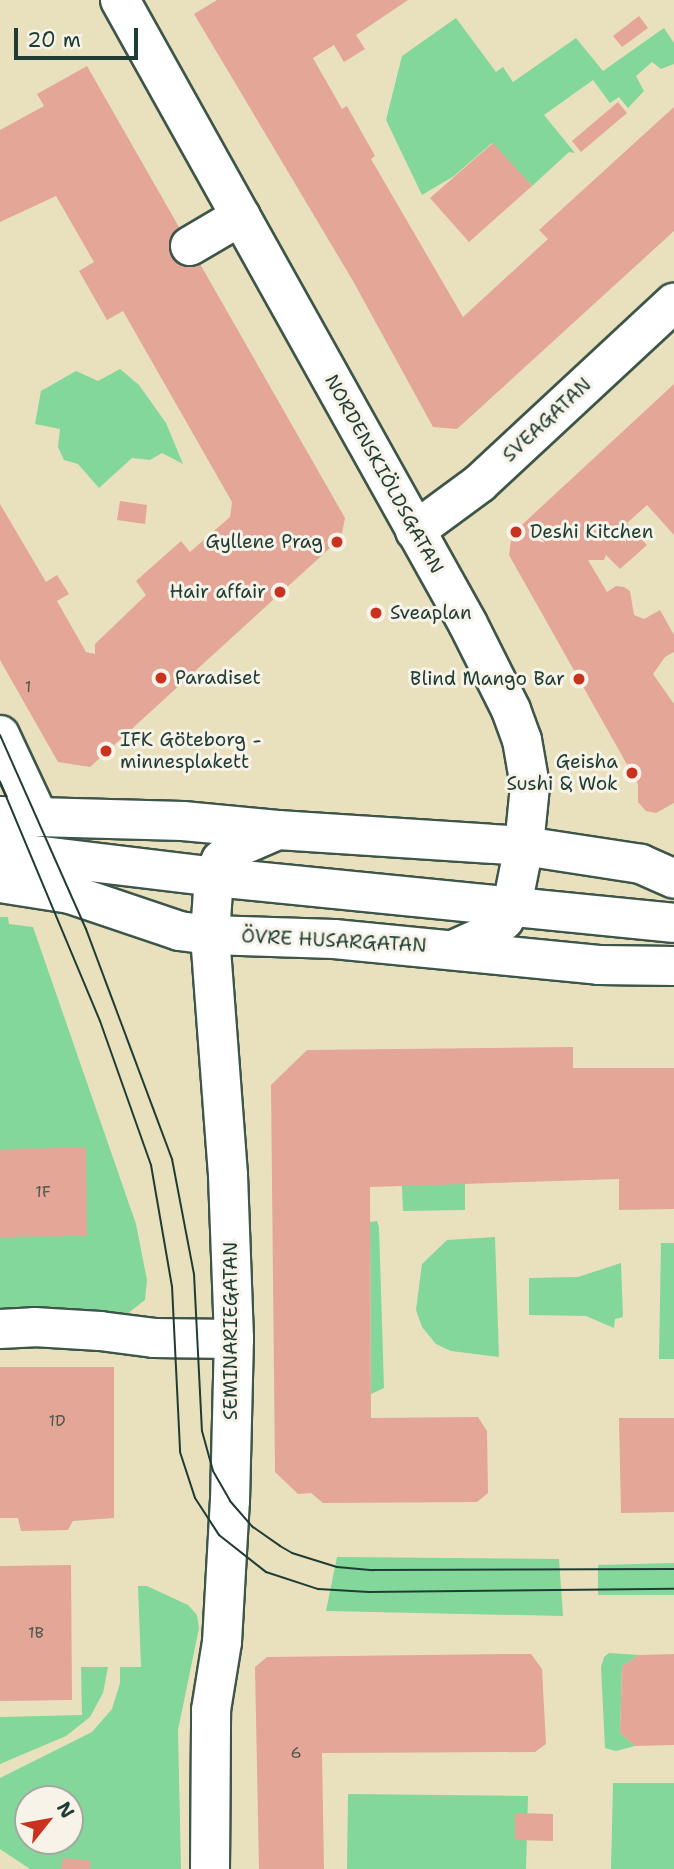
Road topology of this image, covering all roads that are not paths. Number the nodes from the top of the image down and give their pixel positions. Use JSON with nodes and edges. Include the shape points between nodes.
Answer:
{"nodes":[{"id":1,"x":120,"y":0,"type":"edge"},
{"id":2,"x":241,"y":216,"type":"junction"},
{"id":3,"x":190,"y":246,"type":"dead end"},
{"id":4,"x":674,"y":303,"type":"edge"},
{"id":5,"x":415,"y":531,"type":"junction"},
{"id":6,"x":0,"y":735,"type":"edge"},
{"id":7,"x":0,"y":816,"type":"edge"},
{"id":8,"x":37,"y":816,"type":"junction"},
{"id":9,"x":278,"y":830,"type":"junction"},
{"id":10,"x":524,"y":846,"type":"junction"},
{"id":11,"x":0,"y":851,"type":"edge"},
{"id":12,"x":214,"y":877,"type":"junction"},
{"id":13,"x":674,"y":879,"type":"edge"},
{"id":14,"x":0,"y":883,"type":"edge"},
{"id":15,"x":512,"y":906,"type":"junction"},
{"id":16,"x":674,"y":923,"type":"edge"},
{"id":17,"x":210,"y":935,"type":"junction"},
{"id":18,"x":455,"y":949,"type":"junction"},
{"id":19,"x":674,"y":966,"type":"edge"},
{"id":20,"x":0,"y":1329,"type":"edge"},
{"id":21,"x":234,"y":1339,"type":"junction"},
{"id":22,"x":210,"y":1869,"type":"edge"}],
"edges":[{"from":1,"to":2,"type":"street","name":"NORDENSKIÖLDSGATAN"},
{"from":2,"to":3,"type":"street"},
{"from":2,"to":5,"type":"street","name":"NORDENSKIÖLDSGATAN"},
{"from":4,"to":5,"type":"street","name":"SVEAGATAN","via":[[480,483]]},
{"from":5,"to":10,"type":"street","name":"NORDENSKIÖLDSGATAN","via":[[468,624],[522,740],[530,786]]},
{"from":6,"to":8,"type":"street"},
{"from":7,"to":8,"type":"street"},
{"from":8,"to":9,"type":"street"},
{"from":9,"to":10,"type":"street"},
{"from":9,"to":12,"type":"street","via":[[236,848],[221,860]]},
{"from":10,"to":13,"type":"street","via":[[630,861]]},
{"from":10,"to":15,"type":"street","name":"NORDENSKIÖLDSGATAN"},
{"from":11,"to":12,"type":"street"},
{"from":12,"to":15,"type":"street"},
{"from":12,"to":17,"type":"street","name":"SEMINARIEGATAN"},
{"from":14,"to":17,"type":"street","name":"ÖVRE HUSARGATAN","via":[[70,894],[178,931]]},
{"from":15,"to":16,"type":"street"},
{"from":15,"to":18,"type":"street","name":"NORDENSKIÖLDSGATAN","via":[[489,934]]},
{"from":17,"to":18,"type":"street","name":"ÖVRE HUSARGATAN"},
{"from":17,"to":21,"type":"street","name":"SEMINARIEGATAN","via":[[229,1175]]},
{"from":18,"to":19,"type":"street","name":"ÖVRE HUSARGATAN","via":[[599,965]]},
{"from":20,"to":21,"type":"street"},
{"from":21,"to":22,"type":"street","name":"SEMINARIEGATAN","via":[[222,1642],[211,1710]]}]}
